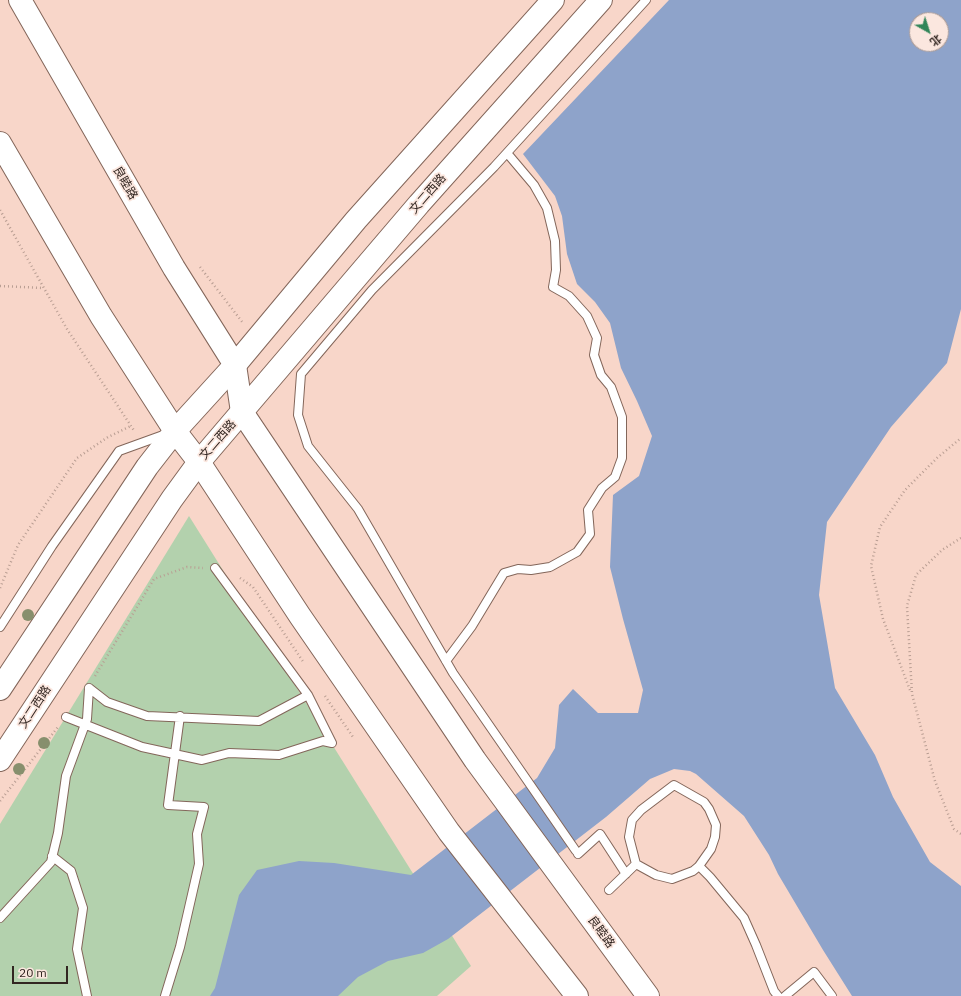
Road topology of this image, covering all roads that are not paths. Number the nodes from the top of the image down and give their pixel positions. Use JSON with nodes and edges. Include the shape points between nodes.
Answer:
{"nodes":[{"id":1,"x":20,"y":0,"type":"edge"},
{"id":2,"x":552,"y":0,"type":"edge"},
{"id":3,"x":601,"y":0,"type":"edge"},
{"id":4,"x":646,"y":0,"type":"edge"},
{"id":5,"x":0,"y":143,"type":"edge"},
{"id":6,"x":507,"y":153,"type":"junction"},
{"id":7,"x":235,"y":365,"type":"junction"},
{"id":8,"x":242,"y":412,"type":"junction"},
{"id":9,"x":175,"y":431,"type":"junction"},
{"id":10,"x":199,"y":462,"type":"junction"},
{"id":11,"x":215,"y":568,"type":"road end"},
{"id":12,"x":0,"y":627,"type":"edge"},
{"id":13,"x":446,"y":661,"type":"junction"},
{"id":14,"x":0,"y":689,"type":"edge"},
{"id":15,"x":308,"y":694,"type":"junction"},
{"id":16,"x":180,"y":716,"type":"junction"},
{"id":17,"x":66,"y":717,"type":"road end"},
{"id":18,"x":86,"y":725,"type":"junction"},
{"id":19,"x":175,"y":754,"type":"junction"},
{"id":20,"x":0,"y":760,"type":"edge"},
{"id":21,"x":52,"y":856,"type":"junction"},
{"id":22,"x":636,"y":864,"type":"junction"},
{"id":23,"x":699,"y":866,"type":"junction"},
{"id":24,"x":626,"y":874,"type":"junction"},
{"id":25,"x":609,"y":890,"type":"dead end"},
{"id":26,"x":0,"y":918,"type":"edge"},
{"id":27,"x":86,"y":996,"type":"edge"},
{"id":28,"x":165,"y":996,"type":"edge"},
{"id":29,"x":577,"y":996,"type":"edge"},
{"id":30,"x":648,"y":996,"type":"edge"},
{"id":31,"x":778,"y":996,"type":"edge"},
{"id":32,"x":785,"y":996,"type":"edge"},
{"id":33,"x":832,"y":996,"type":"edge"}],
"edges":[{"from":1,"to":7,"type":"main road","name":"良睦路","via":[[174,268]]},
{"from":2,"to":7,"type":"main road","via":[[356,220]]},
{"from":3,"to":8,"type":"main road","name":"文二西路","via":[[419,204]]},
{"from":4,"to":6,"type":"lane"},
{"from":5,"to":9,"type":"main road","via":[[101,316]]},
{"from":6,"to":13,"type":"lane","via":[[372,290],[301,374],[298,415],[308,446],[358,509]]},
{"from":6,"to":13,"type":"lane","via":[[534,185],[547,208],[555,241],[556,270],[553,287],[569,296],[587,316],[597,338],[594,355],[601,375],[611,386],[622,417],[622,458],[615,477],[602,488],[588,510],[590,534],[577,552],[550,567],[518,569],[504,573],[472,626]]},
{"from":7,"to":8,"type":"main road"},
{"from":7,"to":9,"type":"main road"},
{"from":8,"to":10,"type":"main road","name":"文二西路"},
{"from":8,"to":30,"type":"main road","name":"良睦路","via":[[475,760]]},
{"from":9,"to":10,"type":"main road"},
{"from":9,"to":12,"type":"lane","via":[[119,451],[52,546]]},
{"from":9,"to":14,"type":"main road","via":[[147,467]]},
{"from":10,"to":20,"type":"main road","name":"文二西路"},
{"from":10,"to":29,"type":"main road","via":[[300,616],[448,832]]},
{"from":11,"to":15,"type":"lane"},
{"from":13,"to":24,"type":"lane","via":[[577,852],[600,834]]},
{"from":15,"to":16,"type":"lane","via":[[259,721]]},
{"from":15,"to":19,"type":"lane","via":[[332,743],[323,741],[279,755],[229,753],[202,760]]},
{"from":16,"to":18,"type":"lane","via":[[147,716],[107,702],[89,688]]},
{"from":16,"to":19,"type":"lane"},
{"from":17,"to":18,"type":"lane"},
{"from":18,"to":19,"type":"lane","via":[[142,747]]},
{"from":18,"to":21,"type":"lane","via":[[66,776]]},
{"from":19,"to":28,"type":"lane","via":[[168,806],[204,807],[197,834],[199,864],[180,947]]},
{"from":21,"to":26,"type":"lane","via":[[50,862]]},
{"from":21,"to":27,"type":"lane","via":[[71,871],[83,908],[77,949]]},
{"from":22,"to":23,"type":"lane","via":[[656,875],[672,879]]},
{"from":22,"to":23,"type":"lane","via":[[630,837],[632,820],[674,784],[704,802],[716,825],[711,849]]},
{"from":22,"to":24,"type":"lane"},
{"from":23,"to":31,"type":"lane","via":[[744,918]]},
{"from":24,"to":25,"type":"lane"},
{"from":32,"to":33,"type":"lane","via":[[814,972]]}]}
